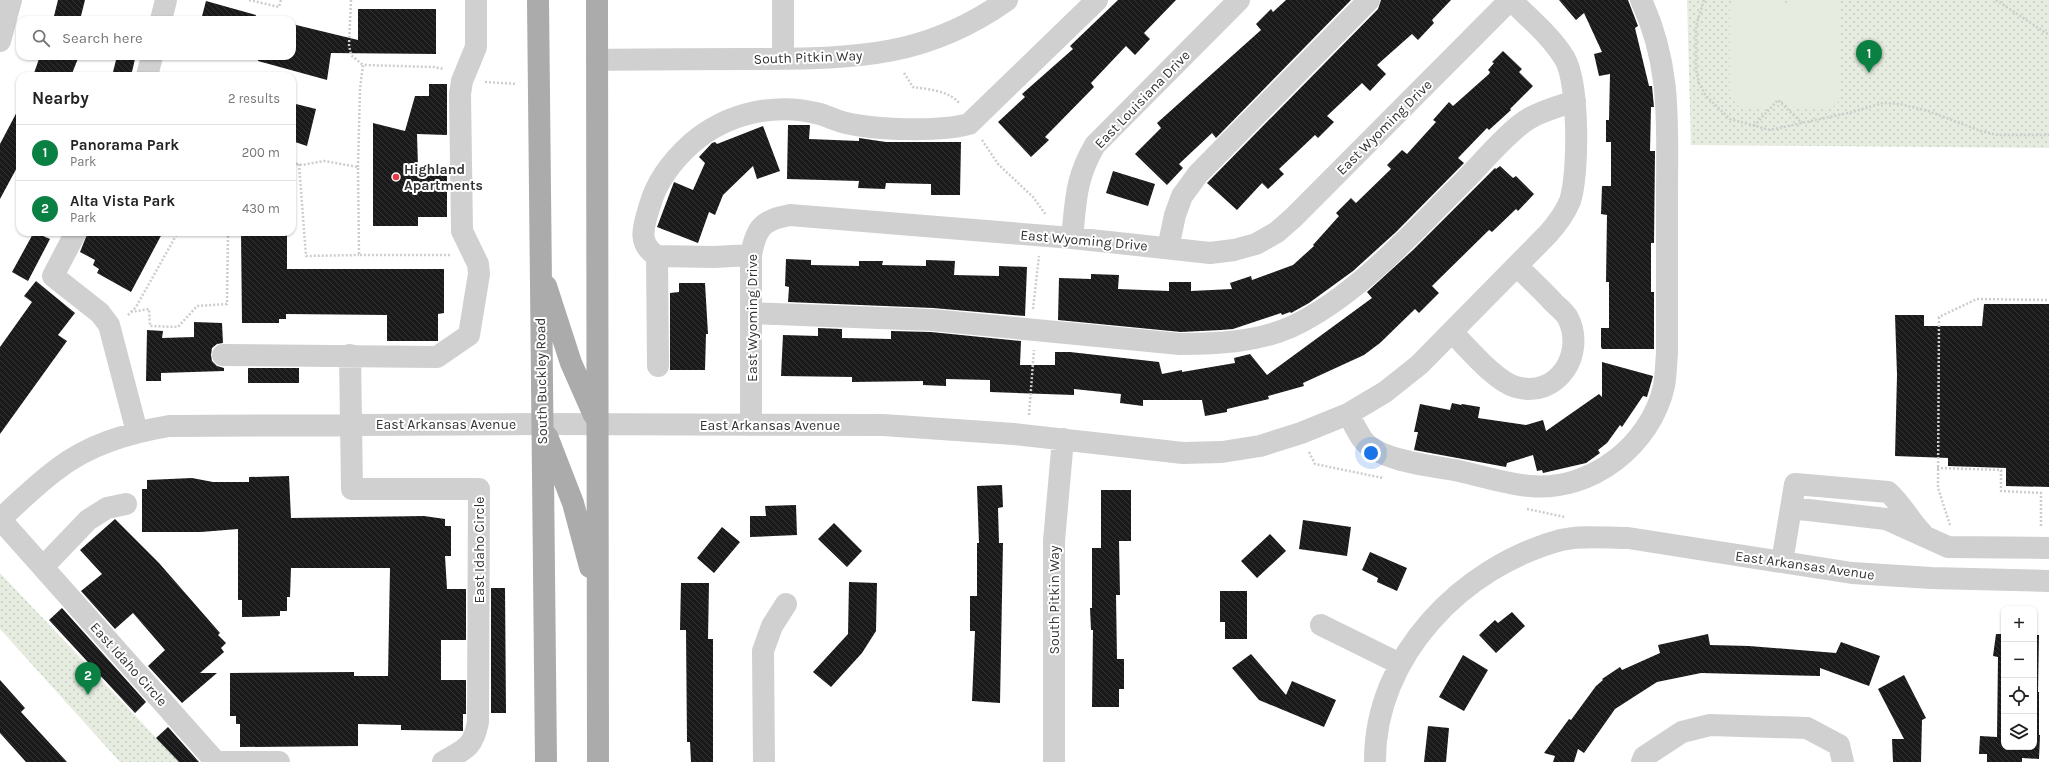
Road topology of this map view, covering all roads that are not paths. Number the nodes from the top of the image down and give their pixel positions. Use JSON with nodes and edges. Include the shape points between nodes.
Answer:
{"nodes":[{"id":1,"x":11,"y":0,"type":"edge"},
{"id":2,"x":166,"y":0,"type":"edge"},
{"id":3,"x":476,"y":0,"type":"edge"},
{"id":4,"x":538,"y":0,"type":"edge"},
{"id":5,"x":597,"y":0,"type":"edge"},
{"id":6,"x":784,"y":0,"type":"edge"},
{"id":7,"x":1007,"y":0,"type":"edge"},
{"id":8,"x":1097,"y":0,"type":"edge"},
{"id":9,"x":1239,"y":0,"type":"edge"},
{"id":10,"x":1369,"y":0,"type":"edge"},
{"id":11,"x":1510,"y":0,"type":"edge"},
{"id":12,"x":1641,"y":0,"type":"edge"},
{"id":13,"x":162,"y":16,"type":"edge"},
{"id":14,"x":0,"y":41,"type":"edge"},
{"id":15,"x":784,"y":58,"type":"junction"},
{"id":16,"x":151,"y":60,"type":"edge"},
{"id":17,"x":597,"y":60,"type":"junction"},
{"id":18,"x":147,"y":72,"type":"edge"},
{"id":19,"x":1575,"y":101,"type":"junction"},
{"id":20,"x":74,"y":236,"type":"edge"},
{"id":21,"x":1072,"y":238,"type":"junction"},
{"id":22,"x":1168,"y":248,"type":"junction"},
{"id":23,"x":751,"y":255,"type":"junction"},
{"id":24,"x":657,"y":256,"type":"junction"},
{"id":25,"x":540,"y":266,"type":"junction"},
{"id":26,"x":1517,"y":266,"type":"junction"},
{"id":27,"x":752,"y":314,"type":"junction"},
{"id":28,"x":1452,"y":332,"type":"junction"},
{"id":29,"x":350,"y":355,"type":"junction"},
{"id":30,"x":229,"y":356,"type":"dead end"},
{"id":31,"x":658,"y":366,"type":"dead end"},
{"id":32,"x":1348,"y":414,"type":"junction"},
{"id":33,"x":351,"y":424,"type":"junction"},
{"id":34,"x":542,"y":424,"type":"junction"},
{"id":35,"x":598,"y":425,"type":"junction"},
{"id":36,"x":751,"y":425,"type":"junction"},
{"id":37,"x":137,"y":432,"type":"junction"},
{"id":38,"x":1063,"y":439,"type":"junction"},
{"id":39,"x":126,"y":504,"type":"dead end"},
{"id":40,"x":0,"y":519,"type":"edge"},
{"id":41,"x":1950,"y":538,"type":"junction"},
{"id":42,"x":2045,"y":540,"type":"edge"},
{"id":43,"x":1782,"y":562,"type":"junction"},
{"id":44,"x":43,"y":567,"type":"junction"},
{"id":45,"x":1947,"y":578,"type":"junction"},
{"id":46,"x":2049,"y":580,"type":"edge"},
{"id":47,"x":598,"y":597,"type":"junction"},
{"id":48,"x":786,"y":604,"type":"dead end"},
{"id":49,"x":1322,"y":625,"type":"dead end"},
{"id":50,"x":1400,"y":664,"type":"junction"},
{"id":51,"x":1841,"y":753,"type":"edge"},
{"id":52,"x":279,"y":762,"type":"edge"},
{"id":53,"x":443,"y":762,"type":"edge"},
{"id":54,"x":546,"y":762,"type":"edge"},
{"id":55,"x":598,"y":762,"type":"edge"},
{"id":56,"x":764,"y":762,"type":"edge"},
{"id":57,"x":1054,"y":762,"type":"edge"},
{"id":58,"x":1376,"y":762,"type":"edge"},
{"id":59,"x":1642,"y":762,"type":"edge"}],
"edges":[{"from":1,"to":14,"type":"street"},
{"from":2,"to":13,"type":"street"},
{"from":3,"to":29,"type":"street","via":[[476,48],[462,81],[460,94],[462,232],[478,264],[479,274],[469,335],[437,357]]},
{"from":4,"to":25,"type":"main road","name":"South Buckley Road"},
{"from":5,"to":17,"type":"main road"},
{"from":6,"to":15,"type":"street"},
{"from":7,"to":15,"type":"street","name":"South Pitkin Way","via":[[959,29],[925,43],[889,52],[847,58]]},
{"from":8,"to":24,"type":"street","via":[[969,124],[936,129],[880,127],[846,123],[820,114],[794,110],[768,110],[726,120],[698,137],[679,154],[657,187],[643,234],[649,251]]},
{"from":9,"to":21,"type":"street","name":"East Louisiana Drive","via":[[1095,145],[1084,164],[1078,185]]},
{"from":10,"to":22,"type":"street","via":[[1198,174],[1182,196]]},
{"from":11,"to":19,"type":"street","via":[[1555,44],[1566,60],[1573,82]]},
{"from":11,"to":22,"type":"street","name":"East Wyoming Drive","via":[[1277,232],[1256,244],[1234,250],[1210,253]]},
{"from":12,"to":32,"type":"street","via":[[1661,57],[1667,100],[1667,353],[1664,386],[1657,407],[1641,435],[1626,453],[1594,473],[1568,484],[1531,486],[1396,458],[1374,450],[1363,440]]},
{"from":15,"to":17,"type":"street","name":"South Pitkin Way"},
{"from":16,"to":18,"type":"street"},
{"from":17,"to":35,"type":"main road"},
{"from":19,"to":26,"type":"street","via":[[1575,181],[1569,202],[1560,220]]},
{"from":19,"to":27,"type":"street","via":[[1529,119],[1388,257],[1351,288],[1290,327],[1255,337],[1220,343],[1180,344],[925,320]]},
{"from":20,"to":37,"type":"street","via":[[53,276],[100,313],[109,325]]},
{"from":21,"to":22,"type":"street","name":"East Wyoming Drive"},
{"from":21,"to":23,"type":"street","name":"East Wyoming Drive","via":[[790,215],[764,224],[755,236]]},
{"from":23,"to":24,"type":"street"},
{"from":23,"to":27,"type":"street","name":"East Wyoming Drive"},
{"from":24,"to":31,"type":"street"},
{"from":25,"to":34,"type":"main road","name":"South Buckley Road"},
{"from":25,"to":35,"type":"main road","via":[[571,363]]},
{"from":26,"to":28,"type":"street"},
{"from":26,"to":28,"type":"street","via":[[1567,316],[1574,332],[1575,348],[1570,363],[1560,376],[1547,385],[1532,389],[1516,387],[1502,380]]},
{"from":27,"to":36,"type":"street","name":"East Wyoming Drive"},
{"from":28,"to":32,"type":"street","name":"East Arkansas Avenue","via":[[1385,392]]},
{"from":29,"to":30,"type":"street"},
{"from":29,"to":33,"type":"street"},
{"from":32,"to":38,"type":"street","name":"East Arkansas Avenue","via":[[1292,437],[1260,446],[1222,452],[1184,453]]},
{"from":33,"to":34,"type":"street","name":"East Arkansas Avenue"},
{"from":33,"to":37,"type":"street","name":"East Arkansas Avenue","via":[[193,425]]},
{"from":33,"to":53,"type":"street","name":"East Idaho Circle","via":[[352,489],[479,489],[478,722],[475,737],[469,747]]},
{"from":34,"to":35,"type":"street","name":"East Arkansas Avenue"},
{"from":34,"to":47,"type":"main road","via":[[574,503]]},
{"from":34,"to":54,"type":"main road","name":"South Buckley Road"},
{"from":35,"to":36,"type":"street","name":"East Arkansas Avenue"},
{"from":35,"to":47,"type":"main road"},
{"from":36,"to":38,"type":"street","name":"East Arkansas Avenue","via":[[883,425]]},
{"from":37,"to":40,"type":"street","name":"East Arkansas Avenue","via":[[110,440],[77,456],[56,470]]},
{"from":38,"to":57,"type":"street","name":"South Pitkin Way","via":[[1054,541]]},
{"from":39,"to":44,"type":"street","via":[[107,508],[88,520]]},
{"from":40,"to":44,"type":"street","name":"East Idaho Circle"},
{"from":41,"to":42,"type":"street"},
{"from":41,"to":43,"type":"street","via":[[1926,537],[1909,520],[1897,500],[1888,492],[1795,484]]},
{"from":41,"to":45,"type":"street"},
{"from":43,"to":45,"type":"street","name":"East Arkansas Avenue","via":[[1852,573]]},
{"from":43,"to":50,"type":"street","name":"East Arkansas Avenue","via":[[1628,538],[1562,540],[1503,564],[1470,584],[1440,610]]},
{"from":44,"to":52,"type":"street","name":"East Idaho Circle","via":[[216,762]]},
{"from":45,"to":46,"type":"street","name":"East Arkansas Avenue"},
{"from":47,"to":55,"type":"main road"},
{"from":48,"to":56,"type":"street","via":[[772,626],[763,651]]},
{"from":49,"to":50,"type":"street"},
{"from":50,"to":58,"type":"street","name":"East Arkansas Avenue","via":[[1387,692],[1379,726]]},
{"from":51,"to":59,"type":"street","via":[[1807,728],[1710,725],[1682,732],[1644,757]]}]}
